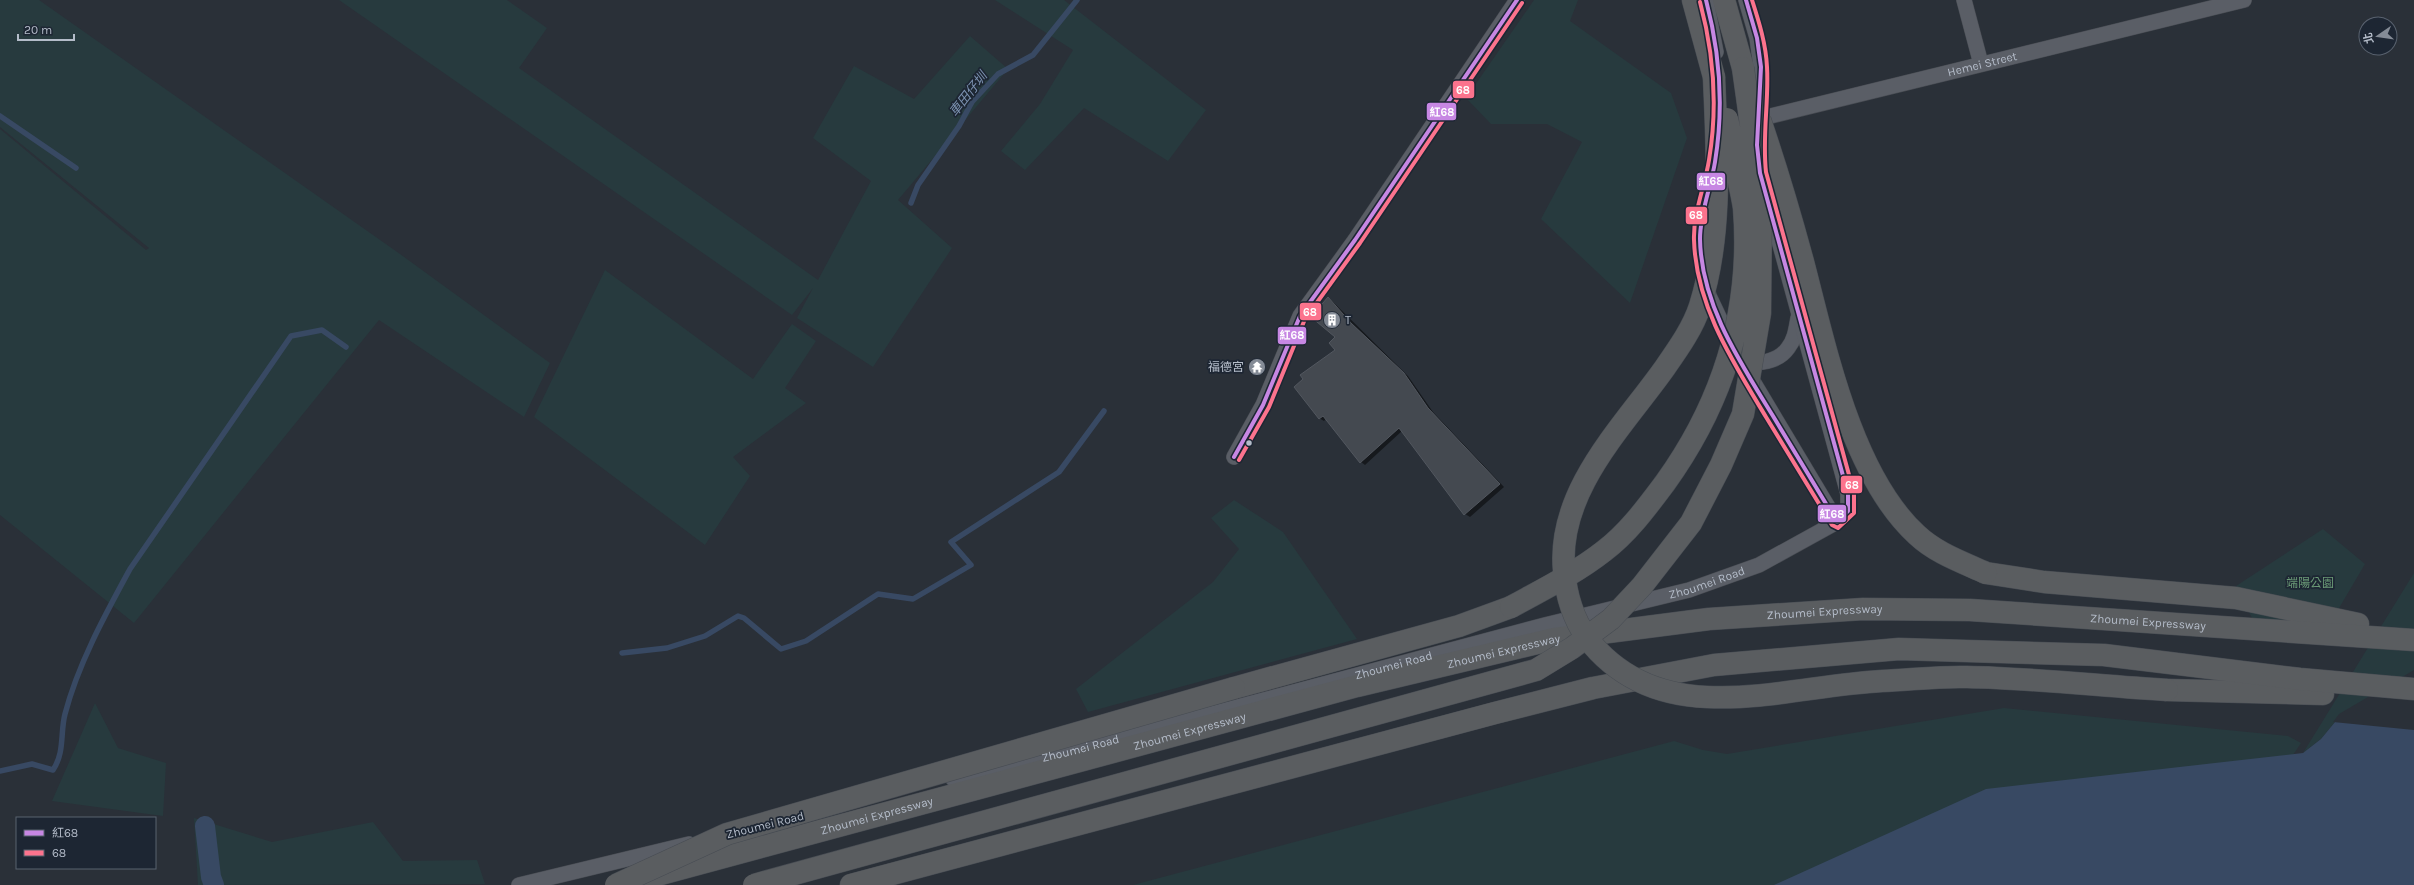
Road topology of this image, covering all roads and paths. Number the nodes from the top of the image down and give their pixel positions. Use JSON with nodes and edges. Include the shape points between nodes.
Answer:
{"nodes":[{"id":1,"x":1517,"y":0,"type":"edge"},
{"id":2,"x":1693,"y":0,"type":"edge"},
{"id":3,"x":1706,"y":0,"type":"edge"},
{"id":4,"x":1724,"y":0,"type":"edge"},
{"id":5,"x":1746,"y":0,"type":"edge"},
{"id":6,"x":1964,"y":0,"type":"edge"},
{"id":7,"x":2244,"y":0,"type":"edge"},
{"id":8,"x":1981,"y":64,"type":"junction"},
{"id":9,"x":1743,"y":68,"type":"junction"},
{"id":10,"x":1714,"y":77,"type":"junction"},
{"id":11,"x":1757,"y":120,"type":"junction"},
{"id":12,"x":1720,"y":129,"type":"junction"},
{"id":13,"x":1798,"y":316,"type":"junction"},
{"id":14,"x":1736,"y":353,"type":"junction"},
{"id":15,"x":1234,"y":458,"type":"dead end"},
{"id":16,"x":1837,"y":522,"type":"junction"},
{"id":17,"x":2414,"y":638,"type":"edge"},
{"id":18,"x":2414,"y":689,"type":"edge"},
{"id":19,"x":2414,"y":696,"type":"edge"},
{"id":20,"x":519,"y":885,"type":"edge"},
{"id":21,"x":616,"y":885,"type":"edge"},
{"id":22,"x":620,"y":885,"type":"edge"},
{"id":23,"x":754,"y":885,"type":"edge"},
{"id":24,"x":851,"y":885,"type":"edge"}],
"edges":[{"from":1,"to":15,"type":"street","via":[[1355,240],[1300,316],[1263,405]]},
{"from":2,"to":10,"type":"highway"},
{"from":3,"to":12,"type":"street","via":[[1721,89]]},
{"from":4,"to":9,"type":"highway"},
{"from":5,"to":11,"type":"street","name":"Zhoumei Road","via":[[1757,38],[1761,66]]},
{"from":6,"to":8,"type":"street"},
{"from":7,"to":8,"type":"street","name":"Hemei Street"},
{"from":8,"to":11,"type":"street","name":"Hemei Street"},
{"from":9,"to":17,"type":"highway","bridge":true,"via":[[1784,188],[1830,364],[1855,436],[1871,473],[1894,510],[1917,536],[1947,555],[1986,573],[2044,582],[2236,598]]},
{"from":9,"to":23,"type":"highway","bridge":true,"via":[[1762,197],[1762,254],[1760,313],[1742,414],[1721,465],[1691,523],[1642,586],[1611,619],[1572,648],[1536,670]]},
{"from":10,"to":19,"type":"highway","bridge":true,"via":[[1718,168],[1715,215],[1711,265],[1699,309],[1680,346],[1583,483],[1569,519],[1562,554],[1566,594],[1578,626],[1596,649],[1622,673],[1658,690],[1707,697],[1750,696],[1857,682],[1966,677],[2167,690]]},
{"from":10,"to":21,"type":"highway","bridge":true,"via":[[1728,123],[1744,207],[1744,264],[1738,321],[1726,370],[1705,418],[1677,466],[1646,510],[1604,551],[1511,606],[1459,626],[1131,716],[727,834]]},
{"from":11,"to":12,"type":"street","name":"Hemei Street"},
{"from":11,"to":13,"type":"street","name":"Zhoumei Road","via":[[1760,173]]},
{"from":12,"to":14,"type":"street","via":[[1700,237],[1702,267],[1709,296]]},
{"from":13,"to":14,"type":"street","name":"Zhoumei Road","via":[[1795,335],[1788,348],[1778,358],[1763,362],[1748,361]]},
{"from":13,"to":16,"type":"street","name":"Zhoumei Road","via":[[1848,494],[1848,511]]},
{"from":14,"to":16,"type":"street"},
{"from":16,"to":20,"type":"street","name":"Zhoumei Road","via":[[1759,564],[1689,590],[1456,648],[1076,750]]},
{"from":17,"to":22,"type":"highway","name":"Zhoumei Expressway","bridge":true,"via":[[1970,610],[1871,609],[1709,619],[1554,639],[1357,686]]},
{"from":18,"to":24,"type":"highway","via":[[2300,679],[2104,655],[1899,649],[1714,665],[1592,688]]}]}
